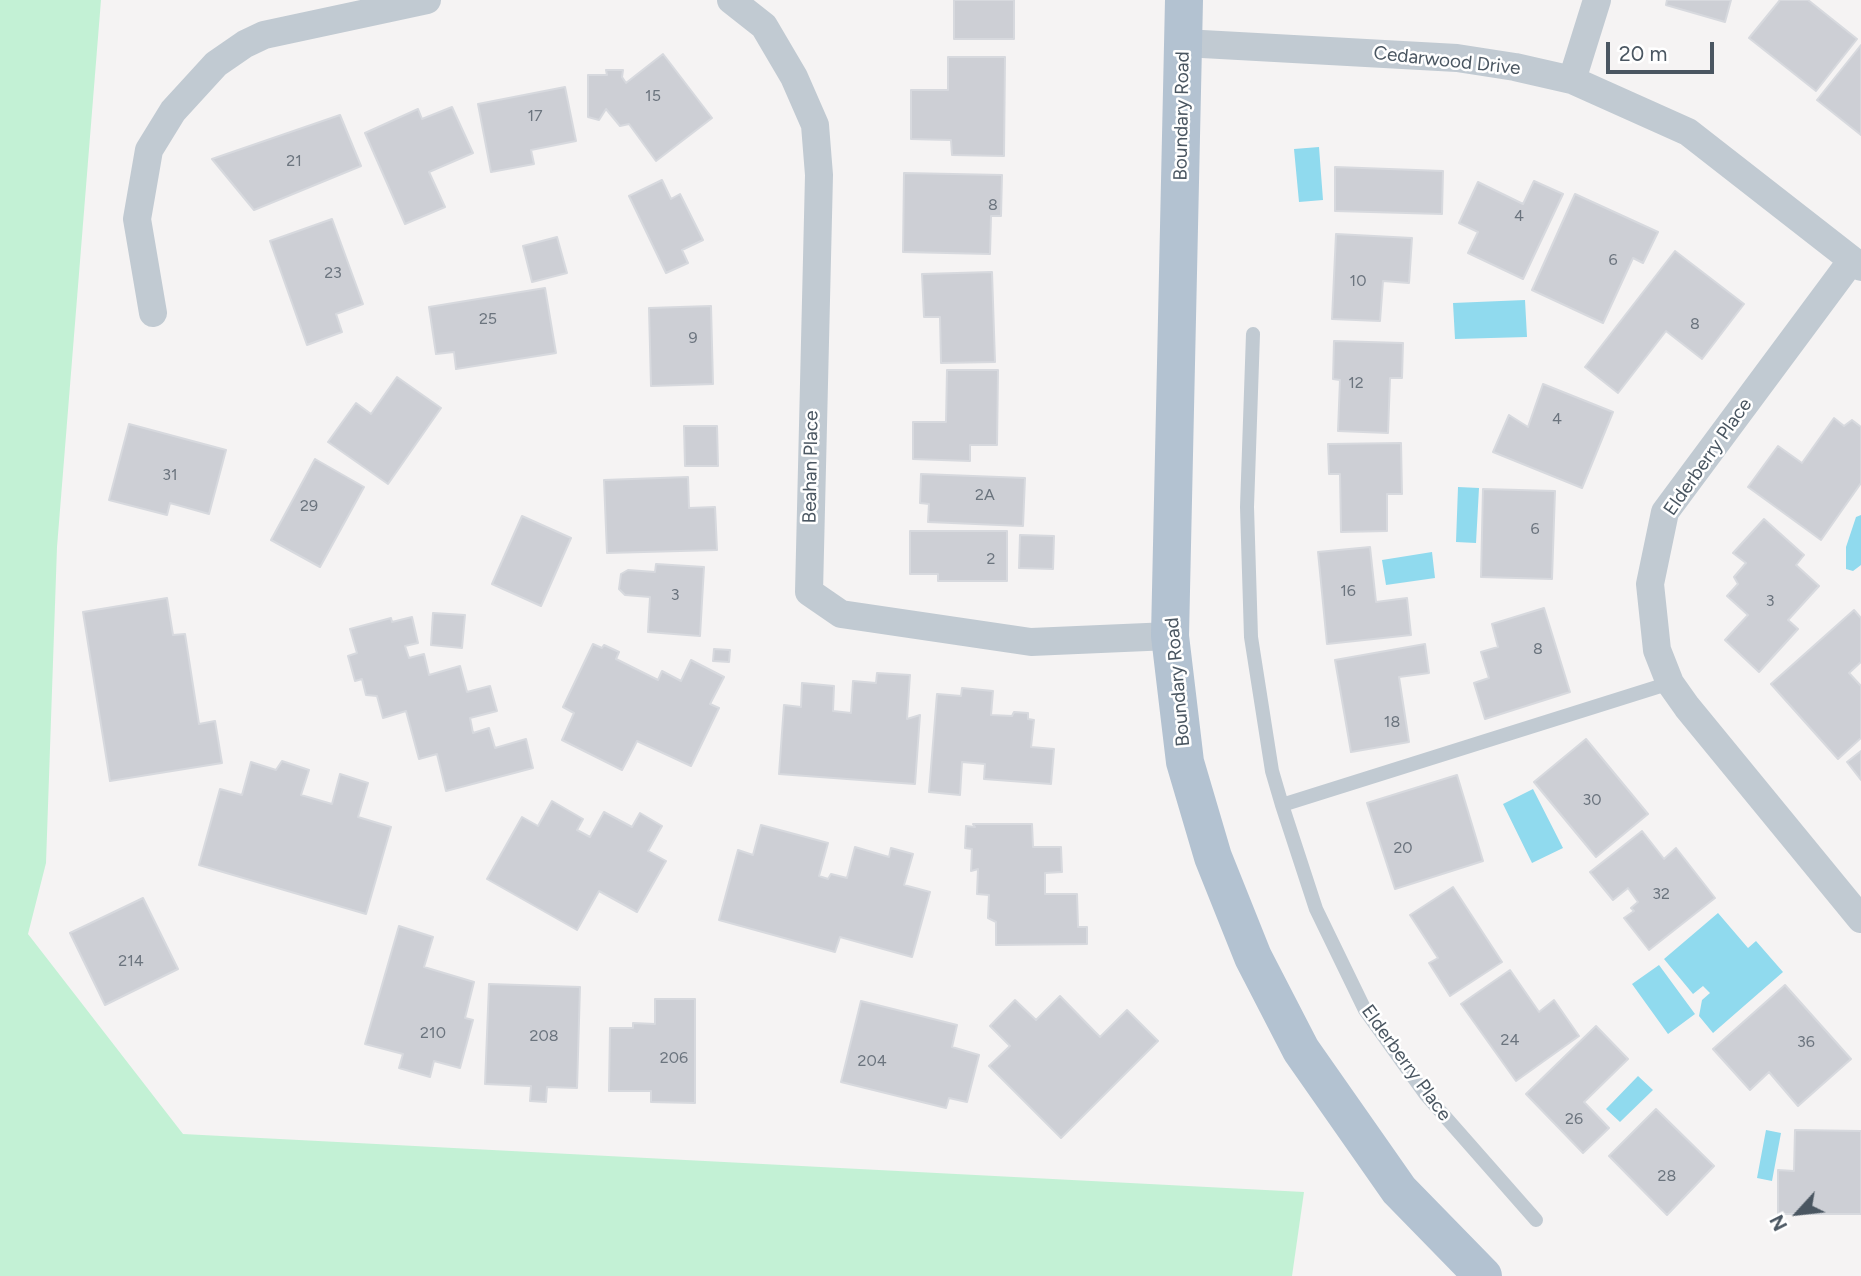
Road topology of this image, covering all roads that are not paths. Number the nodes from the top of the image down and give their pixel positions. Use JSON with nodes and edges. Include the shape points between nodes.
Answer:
{"nodes":[{"id":1,"x":427,"y":0,"type":"edge"},
{"id":2,"x":731,"y":0,"type":"edge"},
{"id":3,"x":1184,"y":0,"type":"edge"},
{"id":4,"x":1597,"y":0,"type":"edge"},
{"id":5,"x":1184,"y":43,"type":"junction"},
{"id":6,"x":1572,"y":80,"type":"junction"},
{"id":7,"x":1856,"y":263,"type":"edge"},
{"id":8,"x":153,"y":313,"type":"dead end"},
{"id":9,"x":1252,"y":334,"type":"dead end"},
{"id":10,"x":1170,"y":636,"type":"junction"},
{"id":11,"x":1670,"y":683,"type":"junction"},
{"id":12,"x":1282,"y":805,"type":"junction"},
{"id":13,"x":1861,"y":919,"type":"edge"},
{"id":14,"x":1536,"y":1220,"type":"dead end"},
{"id":15,"x":1483,"y":1276,"type":"edge"}],
"edges":[{"from":1,"to":8,"type":"street","via":[[264,35],[216,64],[173,111],[149,150],[137,219]]},
{"from":2,"to":10,"type":"street","name":"Beahan Place","via":[[764,26],[815,125],[819,175],[809,592],[841,614],[1031,642]]},
{"from":3,"to":5,"type":"main road","name":"Boundary Road"},
{"from":4,"to":6,"type":"street"},
{"from":5,"to":6,"type":"street","name":"Cedarwood Drive","via":[[1457,58]]},
{"from":5,"to":10,"type":"main road","name":"Boundary Road"},
{"from":6,"to":7,"type":"street","name":"Cedarwood Drive","via":[[1688,132]]},
{"from":7,"to":11,"type":"street","name":"Elderberry Place","via":[[1665,512],[1650,584],[1657,650]]},
{"from":9,"to":12,"type":"lane","name":"Elderberry Place","via":[[1247,507],[1251,637],[1272,771]]},
{"from":10,"to":15,"type":"main road","name":"Boundary Road","via":[[1185,762],[1213,857],[1253,957],[1301,1050],[1399,1190]]},
{"from":11,"to":12,"type":"lane"},
{"from":11,"to":13,"type":"street","name":"Elderberry Place"},
{"from":12,"to":14,"type":"lane","name":"Elderberry Place","via":[[1316,909],[1365,1010],[1426,1095]]}]}
